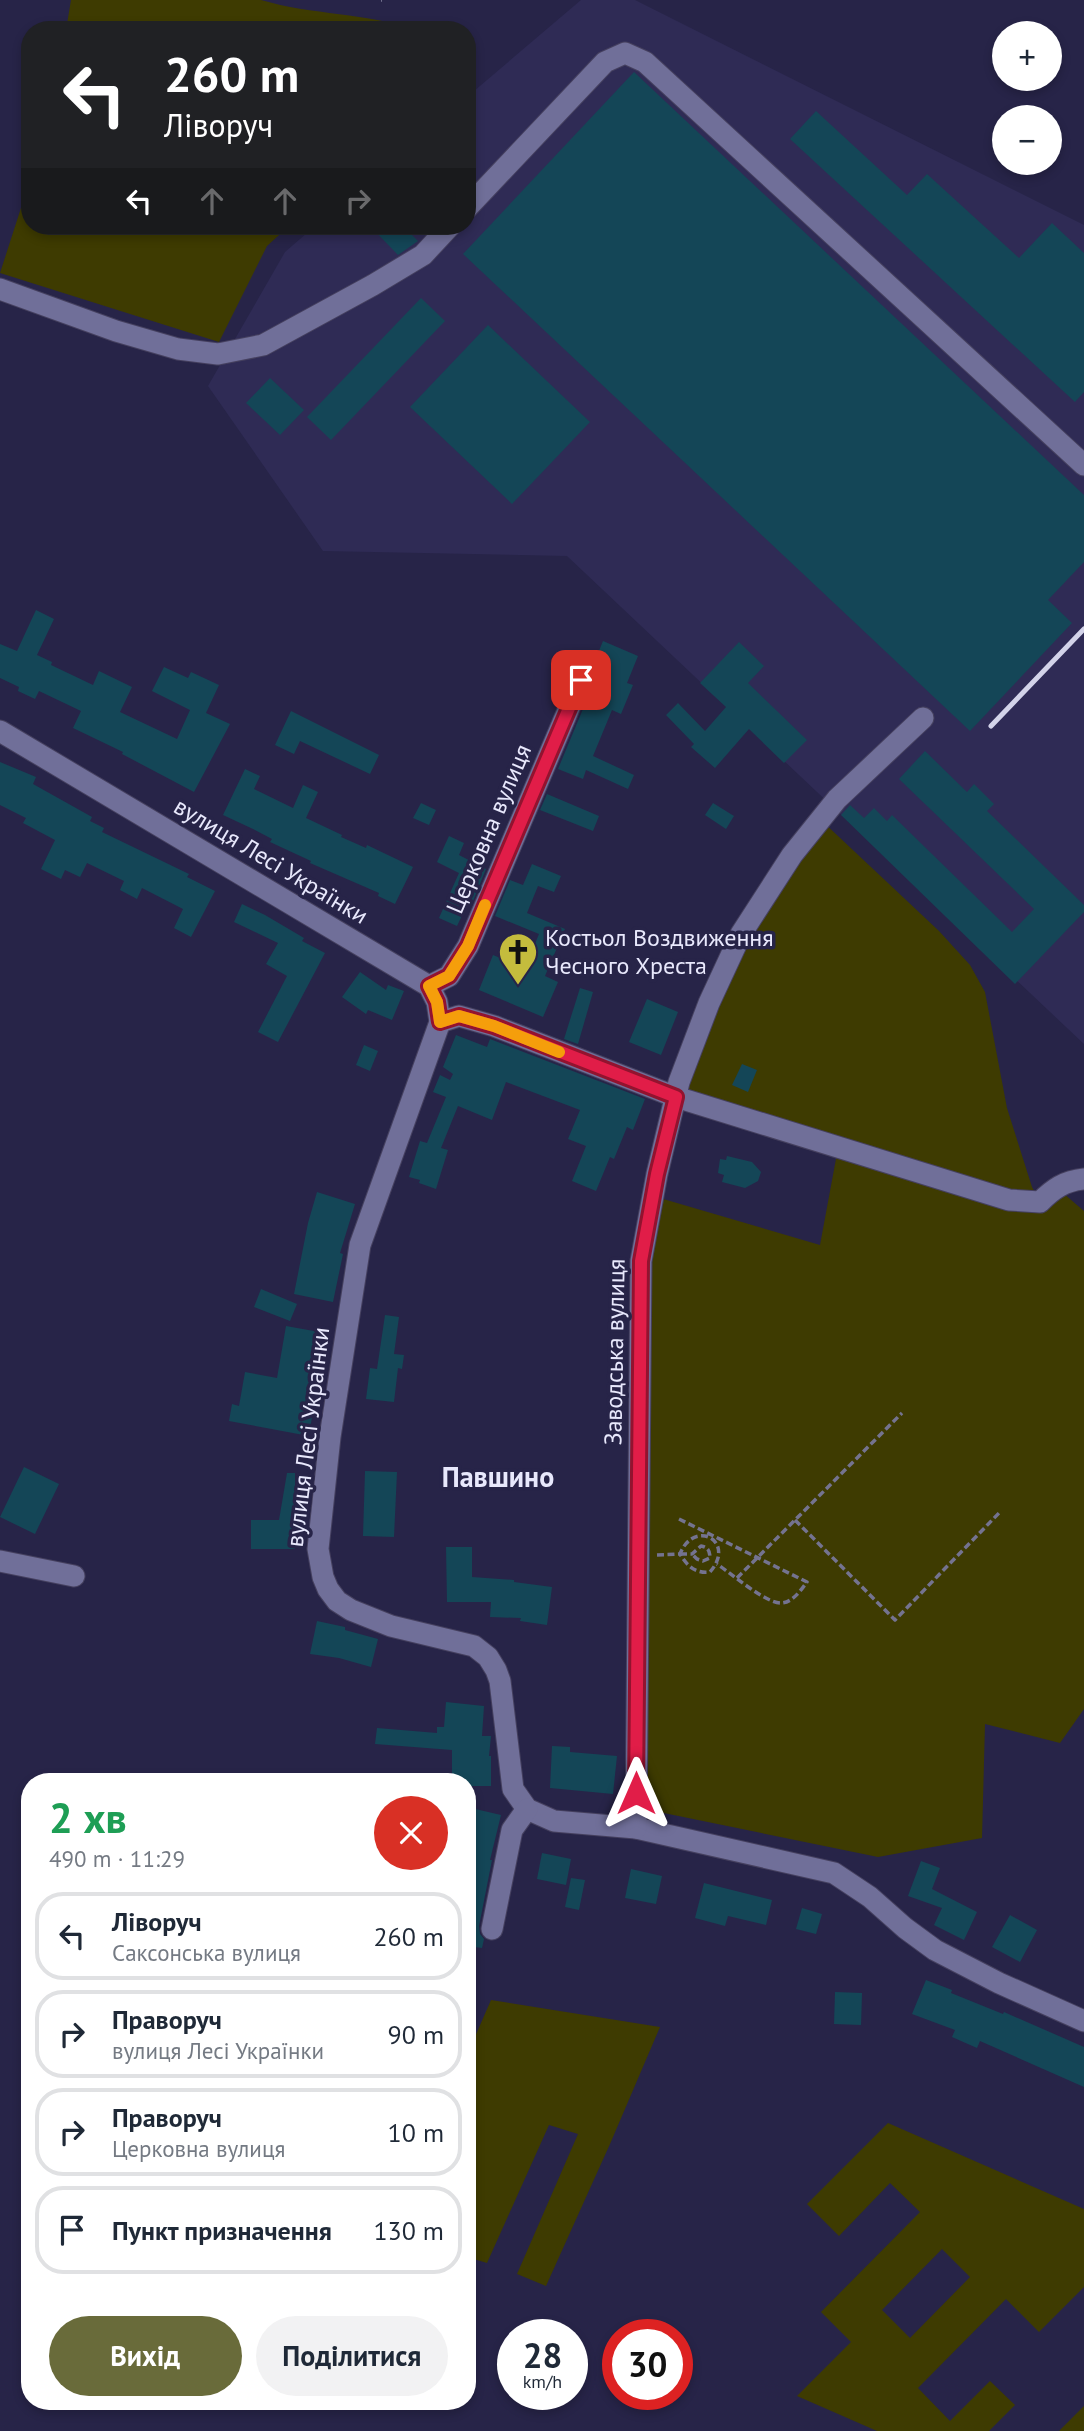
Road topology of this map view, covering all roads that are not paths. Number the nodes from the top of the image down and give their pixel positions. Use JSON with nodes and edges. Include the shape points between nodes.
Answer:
{"nodes":[{"id":1,"x":476,"y":198,"type":"edge"},
{"id":2,"x":442,"y":235,"type":"edge"},
{"id":3,"x":0,"y":289,"type":"edge"},
{"id":4,"x":1084,"y":465,"type":"edge"},
{"id":5,"x":581,"y":680,"type":"dead end"},
{"id":6,"x":923,"y":718,"type":"dead end"},
{"id":7,"x":0,"y":731,"type":"edge"},
{"id":8,"x":429,"y":986,"type":"junction"},
{"id":9,"x":440,"y":1022,"type":"junction"},
{"id":10,"x":676,"y":1097,"type":"junction"},
{"id":11,"x":1084,"y":1180,"type":"edge"},
{"id":12,"x":0,"y":1561,"type":"edge"},
{"id":13,"x":74,"y":1576,"type":"dead end"},
{"id":14,"x":527,"y":1810,"type":"junction"},
{"id":15,"x":636,"y":1828,"type":"junction"},
{"id":16,"x":492,"y":1929,"type":"dead end"},
{"id":17,"x":1084,"y":2021,"type":"edge"}],
"edges":[{"from":1,"to":4,"type":"street","via":[[605,62],[625,52],[645,62]]},
{"from":2,"to":3,"type":"street","via":[[423,255],[263,345],[218,354],[178,349],[116,331]]},
{"from":5,"to":8,"type":"street","name":"Церковна вулиця","via":[[468,946],[449,976]]},
{"from":6,"to":10,"type":"street","name":"Заводська вулиця","via":[[837,799],[792,855],[741,934],[709,1003]]},
{"from":7,"to":8,"type":"street","name":"вулиця Лесі Українки"},
{"from":8,"to":9,"type":"street"},
{"from":9,"to":10,"type":"street","via":[[459,1016],[494,1026]]},
{"from":9,"to":14,"type":"street","name":"вулиця Лесі Українки","via":[[360,1245],[318,1549],[328,1589],[351,1610],[391,1626],[474,1646],[488,1657],[500,1681],[513,1789]]},
{"from":10,"to":11,"type":"street","via":[[1009,1200],[1040,1202],[1055,1187]]},
{"from":10,"to":15,"type":"street","name":"Заводська вулиця","via":[[641,1261]]},
{"from":12,"to":13,"type":"street"},
{"from":14,"to":15,"type":"street","via":[[554,1821]]},
{"from":14,"to":16,"type":"street","via":[[512,1830]]},
{"from":15,"to":17,"type":"street","via":[[834,1873],[935,1950]]}]}
